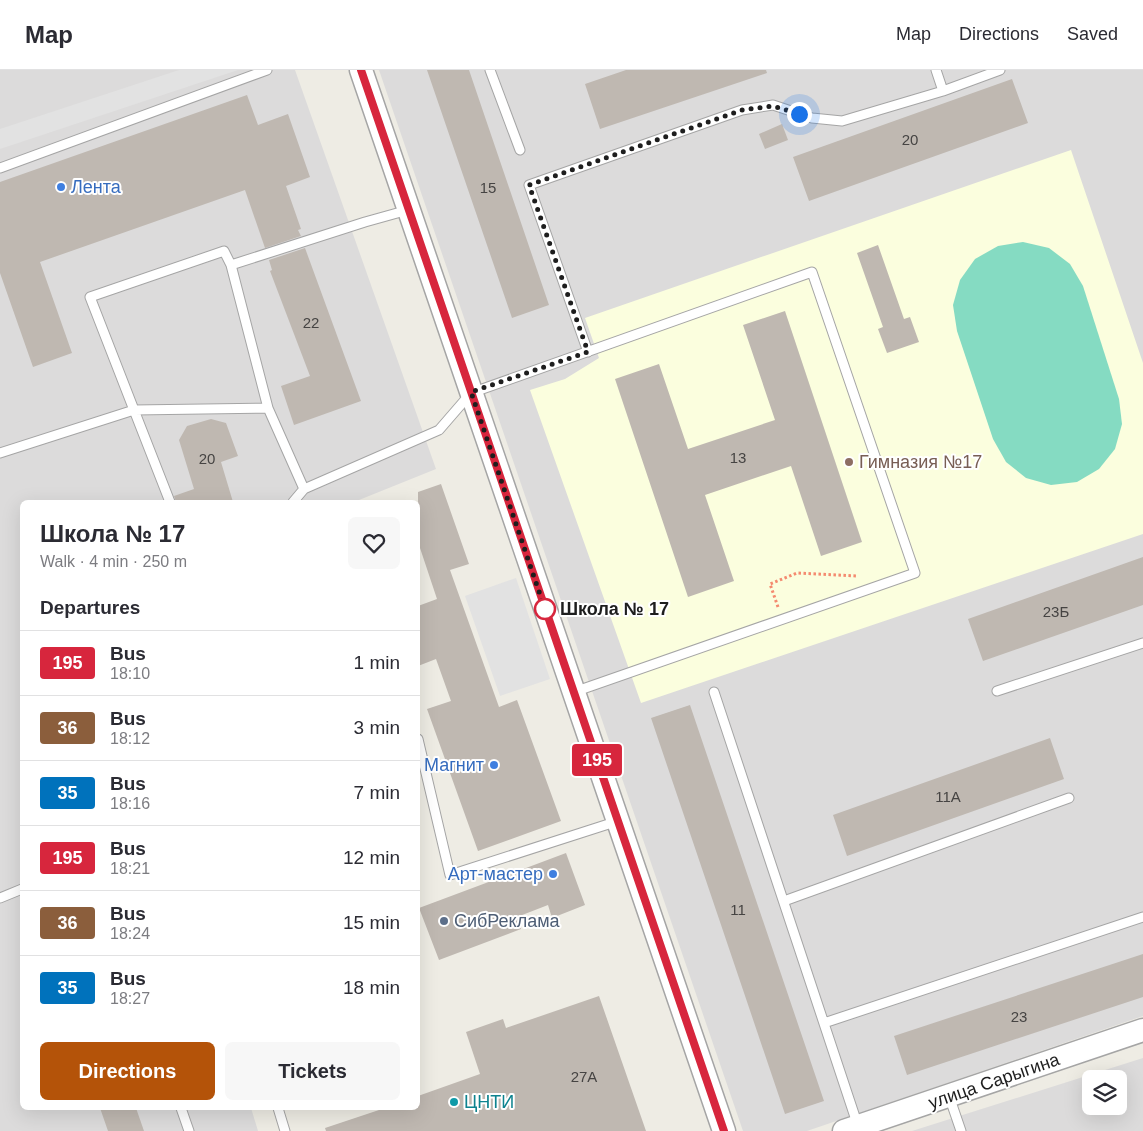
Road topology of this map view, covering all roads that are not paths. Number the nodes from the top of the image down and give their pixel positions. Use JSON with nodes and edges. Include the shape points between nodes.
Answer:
{"nodes":[{"id":1,"x":267,"y":70,"type":"edge"},
{"id":2,"x":361,"y":70,"type":"edge"},
{"id":3,"x":490,"y":70,"type":"edge"},
{"id":4,"x":936,"y":70,"type":"edge"},
{"id":5,"x":1000,"y":70,"type":"edge"},
{"id":6,"x":943,"y":91,"type":"junction"},
{"id":7,"x":520,"y":150,"type":"dead end"},
{"id":8,"x":0,"y":168,"type":"edge"},
{"id":9,"x":410,"y":210,"type":"junction"},
{"id":10,"x":231,"y":265,"type":"junction"},
{"id":11,"x":588,"y":352,"type":"junction"},
{"id":12,"x":471,"y":392,"type":"junction"},
{"id":13,"x":268,"y":408,"type":"junction"},
{"id":14,"x":134,"y":410,"type":"junction"},
{"id":15,"x":0,"y":453,"type":"edge"},
{"id":16,"x":304,"y":489,"type":"junction"},
{"id":17,"x":169,"y":500,"type":"edge"},
{"id":18,"x":295,"y":500,"type":"edge"},
{"id":19,"x":1143,"y":643,"type":"edge"},
{"id":20,"x":997,"y":691,"type":"dead end"},
{"id":21,"x":574,"y":692,"type":"junction"},
{"id":22,"x":714,"y":692,"type":"dead end"},
{"id":23,"x":420,"y":748,"type":"edge"},
{"id":24,"x":1069,"y":798,"type":"dead end"},
{"id":25,"x":618,"y":821,"type":"junction"},
{"id":26,"x":20,"y":890,"type":"edge"},
{"id":27,"x":0,"y":898,"type":"edge"},
{"id":28,"x":784,"y":901,"type":"junction"},
{"id":29,"x":1143,"y":918,"type":"edge"},
{"id":30,"x":824,"y":1023,"type":"junction"},
{"id":31,"x":1143,"y":1030,"type":"edge"},
{"id":32,"x":949,"y":1096,"type":"junction"},
{"id":33,"x":182,"y":1110,"type":"edge"},
{"id":34,"x":279,"y":1110,"type":"edge"},
{"id":35,"x":851,"y":1129,"type":"edge"},
{"id":36,"x":189,"y":1131,"type":"edge"},
{"id":37,"x":285,"y":1131,"type":"edge"},
{"id":38,"x":724,"y":1131,"type":"edge"},
{"id":39,"x":960,"y":1131,"type":"edge"}],
"edges":[{"from":1,"to":8,"type":"lane"},
{"from":2,"to":9,"type":"street"},
{"from":3,"to":7,"type":"lane"},
{"from":4,"to":6,"type":"lane"},
{"from":5,"to":6,"type":"lane"},
{"from":6,"to":11,"type":"lane","via":[[842,121],[812,118],[773,106],[742,110],[529,185]]},
{"from":9,"to":10,"type":"lane"},
{"from":9,"to":12,"type":"street"},
{"from":10,"to":13,"type":"lane"},
{"from":10,"to":14,"type":"lane","via":[[224,251],[90,297]]},
{"from":11,"to":12,"type":"lane"},
{"from":11,"to":21,"type":"lane","via":[[812,272],[915,573]]},
{"from":12,"to":16,"type":"lane","via":[[439,430]]},
{"from":12,"to":21,"type":"street"},
{"from":13,"to":14,"type":"lane"},
{"from":13,"to":16,"type":"lane"},
{"from":14,"to":15,"type":"lane"},
{"from":14,"to":17,"type":"lane"},
{"from":16,"to":18,"type":"lane"},
{"from":19,"to":20,"type":"lane"},
{"from":21,"to":25,"type":"street"},
{"from":22,"to":28,"type":"lane"},
{"from":23,"to":25,"type":"lane","via":[[450,875]]},
{"from":24,"to":28,"type":"lane"},
{"from":25,"to":38,"type":"street"},
{"from":26,"to":27,"type":"lane"},
{"from":28,"to":30,"type":"lane"},
{"from":29,"to":30,"type":"lane"},
{"from":30,"to":35,"type":"lane"},
{"from":31,"to":32,"type":"street","name":"улица Сарыгина"},
{"from":32,"to":35,"type":"street","name":"улица Сарыгина","via":[[889,1120]]},
{"from":32,"to":39,"type":"lane"},
{"from":33,"to":36,"type":"lane"},
{"from":34,"to":37,"type":"lane"}]}
